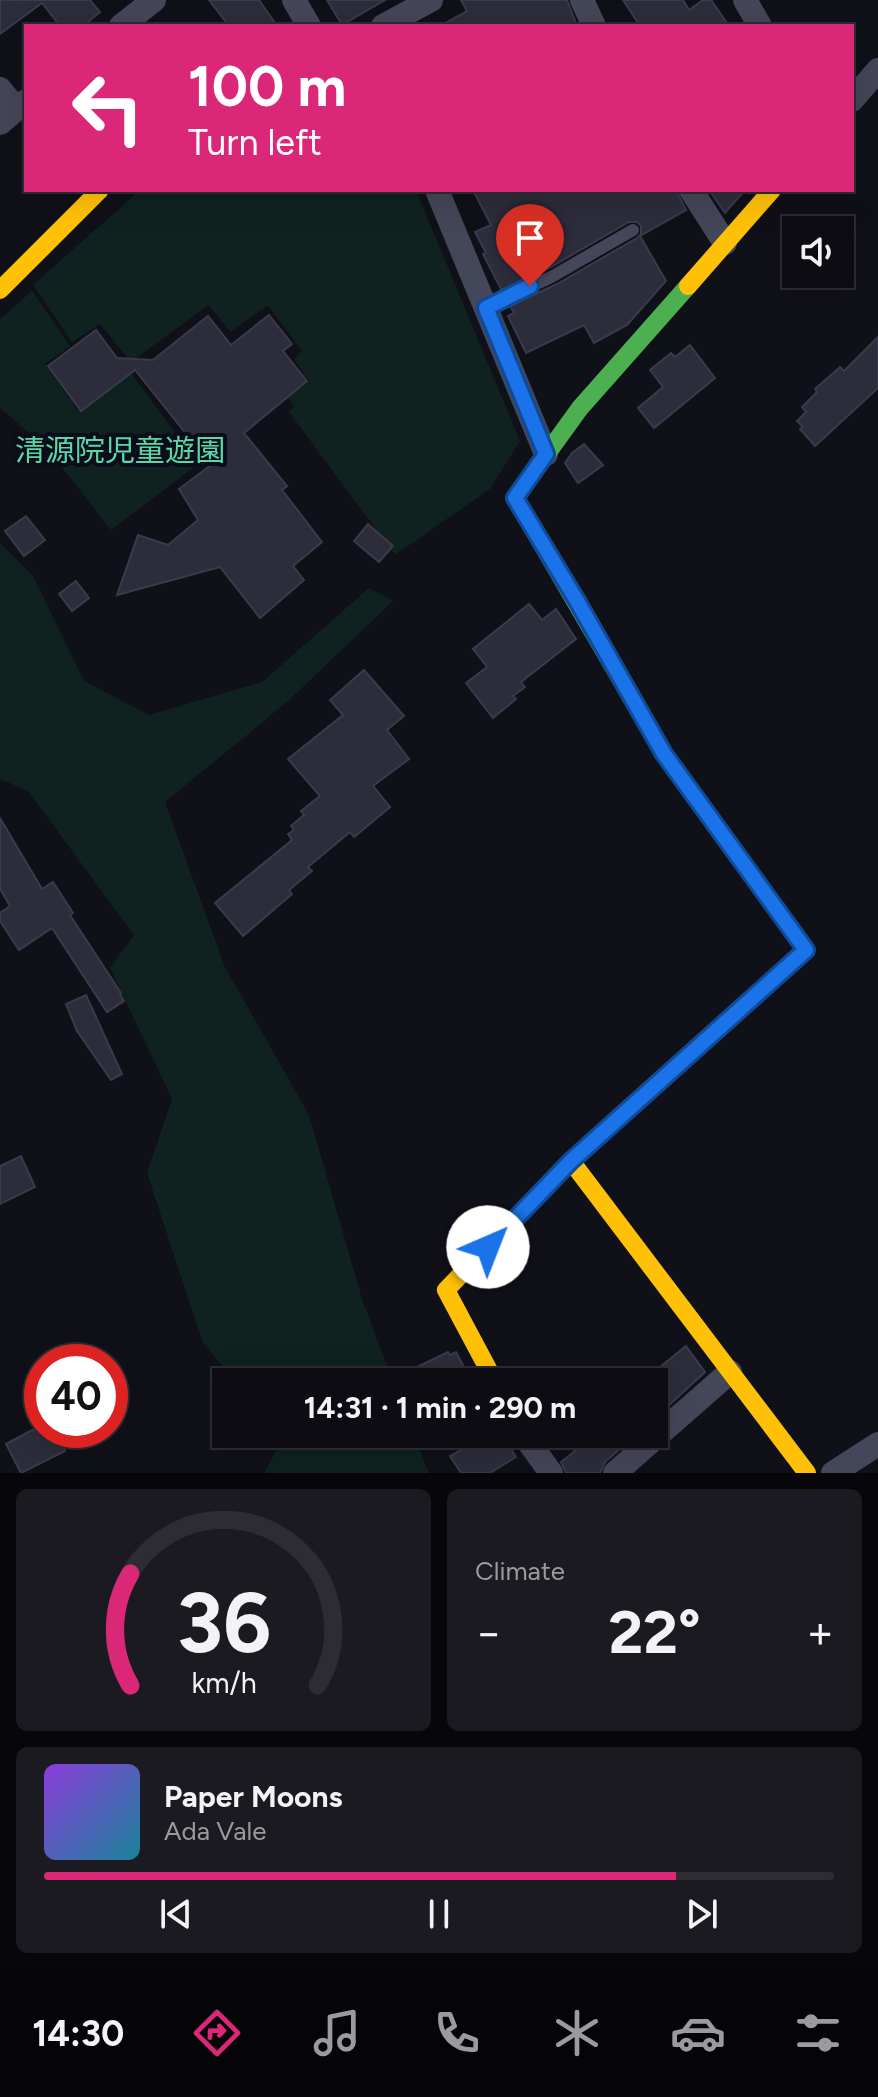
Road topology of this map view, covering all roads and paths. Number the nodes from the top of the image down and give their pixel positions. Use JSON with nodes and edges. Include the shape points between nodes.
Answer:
{"nodes":[{"id":1,"x":294,"y":0,"type":"edge"},
{"id":2,"x":431,"y":0,"type":"edge"},
{"id":3,"x":582,"y":0,"type":"edge"},
{"id":4,"x":745,"y":0,"type":"edge"},
{"id":5,"x":308,"y":24,"type":"edge"},
{"id":6,"x":387,"y":24,"type":"edge"},
{"id":7,"x":593,"y":24,"type":"edge"},
{"id":8,"x":759,"y":24,"type":"edge"},
{"id":9,"x":878,"y":70,"type":"edge"},
{"id":10,"x":0,"y":89,"type":"edge"},
{"id":11,"x":854,"y":98,"type":"edge"},
{"id":12,"x":14,"y":111,"type":"edge"},
{"id":13,"x":98,"y":192,"type":"edge"},
{"id":14,"x":438,"y":192,"type":"edge"},
{"id":15,"x":692,"y":192,"type":"edge"},
{"id":16,"x":770,"y":192,"type":"edge"},
{"id":17,"x":633,"y":230,"type":"dead end"},
{"id":18,"x":725,"y":243,"type":"junction"},
{"id":19,"x":0,"y":290,"type":"edge"},
{"id":20,"x":486,"y":308,"type":"junction"},
{"id":21,"x":546,"y":454,"type":"junction"},
{"id":22,"x":571,"y":1161,"type":"junction"},
{"id":23,"x":488,"y":1368,"type":"edge"},
{"id":24,"x":730,"y":1372,"type":"junction"},
{"id":25,"x":878,"y":1444,"type":"edge"},
{"id":26,"x":533,"y":1448,"type":"edge"},
{"id":27,"x":551,"y":1473,"type":"edge"},
{"id":28,"x":615,"y":1473,"type":"edge"},
{"id":29,"x":807,"y":1473,"type":"edge"},
{"id":30,"x":833,"y":1473,"type":"edge"}],
"edges":[{"from":1,"to":5,"type":"street"},
{"from":2,"to":6,"type":"street"},
{"from":3,"to":7,"type":"street"},
{"from":4,"to":8,"type":"street"},
{"from":9,"to":11,"type":"street"},
{"from":10,"to":12,"type":"street"},
{"from":13,"to":19,"type":"street"},
{"from":14,"to":20,"type":"street"},
{"from":15,"to":18,"type":"street"},
{"from":16,"to":18,"type":"street"},
{"from":17,"to":20,"type":"lane"},
{"from":18,"to":21,"type":"street"},
{"from":20,"to":21,"type":"street"},
{"from":21,"to":22,"type":"street","via":[[515,498],[664,754],[806,950]]},
{"from":22,"to":23,"type":"street","via":[[446,1290]]},
{"from":22,"to":24,"type":"street"},
{"from":24,"to":28,"type":"street"},
{"from":24,"to":29,"type":"street"},
{"from":25,"to":30,"type":"street"},
{"from":26,"to":27,"type":"street"}]}
